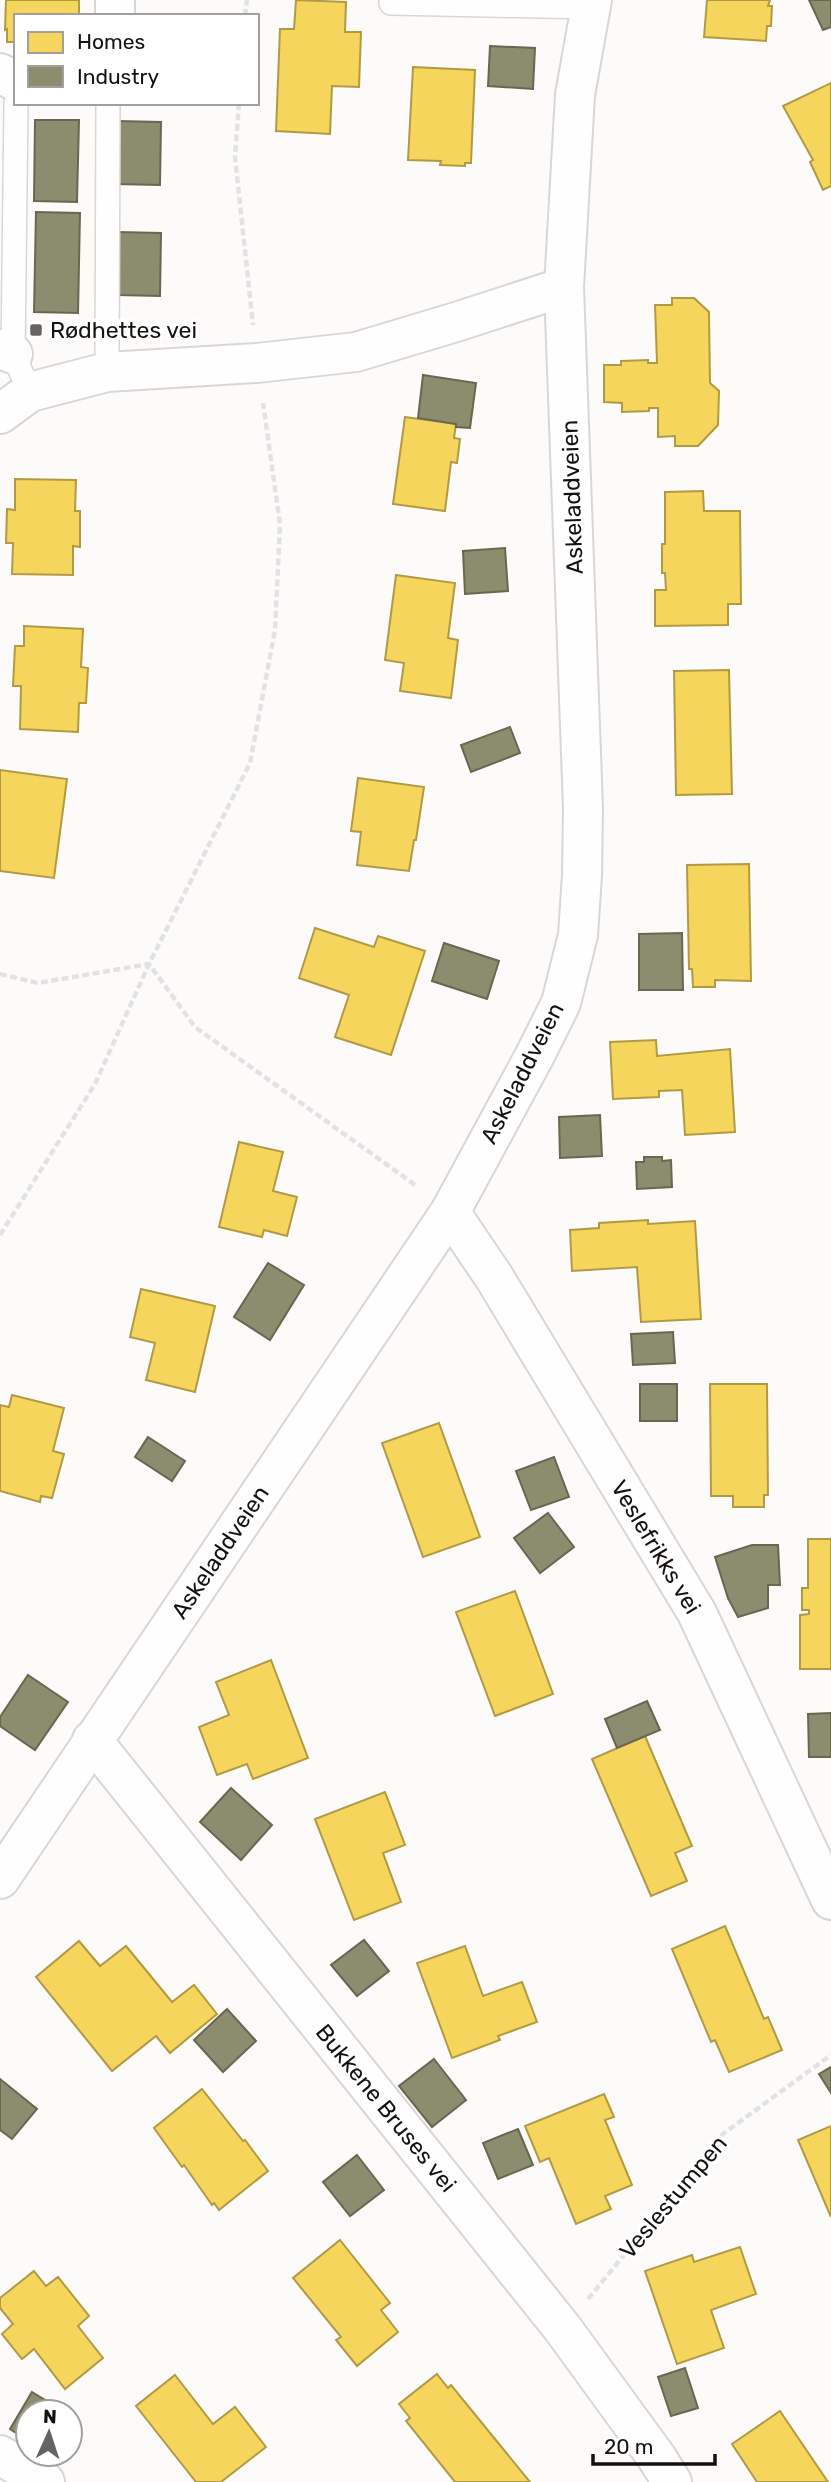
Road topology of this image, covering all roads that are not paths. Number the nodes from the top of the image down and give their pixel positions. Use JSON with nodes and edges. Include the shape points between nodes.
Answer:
{"nodes":[{"id":1,"x":391,"y":3,"type":"dead end"},
{"id":2,"x":591,"y":4,"type":"edge"},
{"id":3,"x":16,"y":105,"type":"edge"},
{"id":4,"x":108,"y":105,"type":"edge"},
{"id":5,"x":564,"y":287,"type":"junction"},
{"id":6,"x":7,"y":351,"type":"edge"},
{"id":7,"x":107,"y":372,"type":"junction"},
{"id":8,"x":30,"y":391,"type":"junction"},
{"id":9,"x":0,"y":414,"type":"edge"},
{"id":10,"x":450,"y":1212,"type":"junction"},
{"id":11,"x":92,"y":1740,"type":"junction"},
{"id":12,"x":0,"y":1879,"type":"edge"},
{"id":13,"x":831,"y":1900,"type":"edge"},
{"id":14,"x":0,"y":2455,"type":"edge"},
{"id":15,"x":45,"y":2482,"type":"edge"},
{"id":16,"x":672,"y":2482,"type":"edge"}],
"edges":[{"from":1,"to":2,"type":"lane"},
{"from":2,"to":5,"type":"street","name":"Askeladdveien","via":[[575,95]]},
{"from":3,"to":6,"type":"lane"},
{"from":4,"to":7,"type":"lane"},
{"from":5,"to":7,"type":"street","via":[[356,352]]},
{"from":5,"to":10,"type":"street","name":"Askeladdveien","via":[[583,808],[578,935],[561,1003]]},
{"from":6,"to":8,"type":"lane"},
{"from":7,"to":8,"type":"street"},
{"from":8,"to":9,"type":"street"},
{"from":10,"to":11,"type":"street","name":"Askeladdveien"},
{"from":10,"to":13,"type":"street","name":"Veslefrikks vei","via":[[697,1613]]},
{"from":11,"to":12,"type":"street","name":"Askeladdveien"},
{"from":11,"to":16,"type":"street","name":"Bukkene Bruses vei","via":[[564,2329]]},
{"from":14,"to":15,"type":"street"}]}
